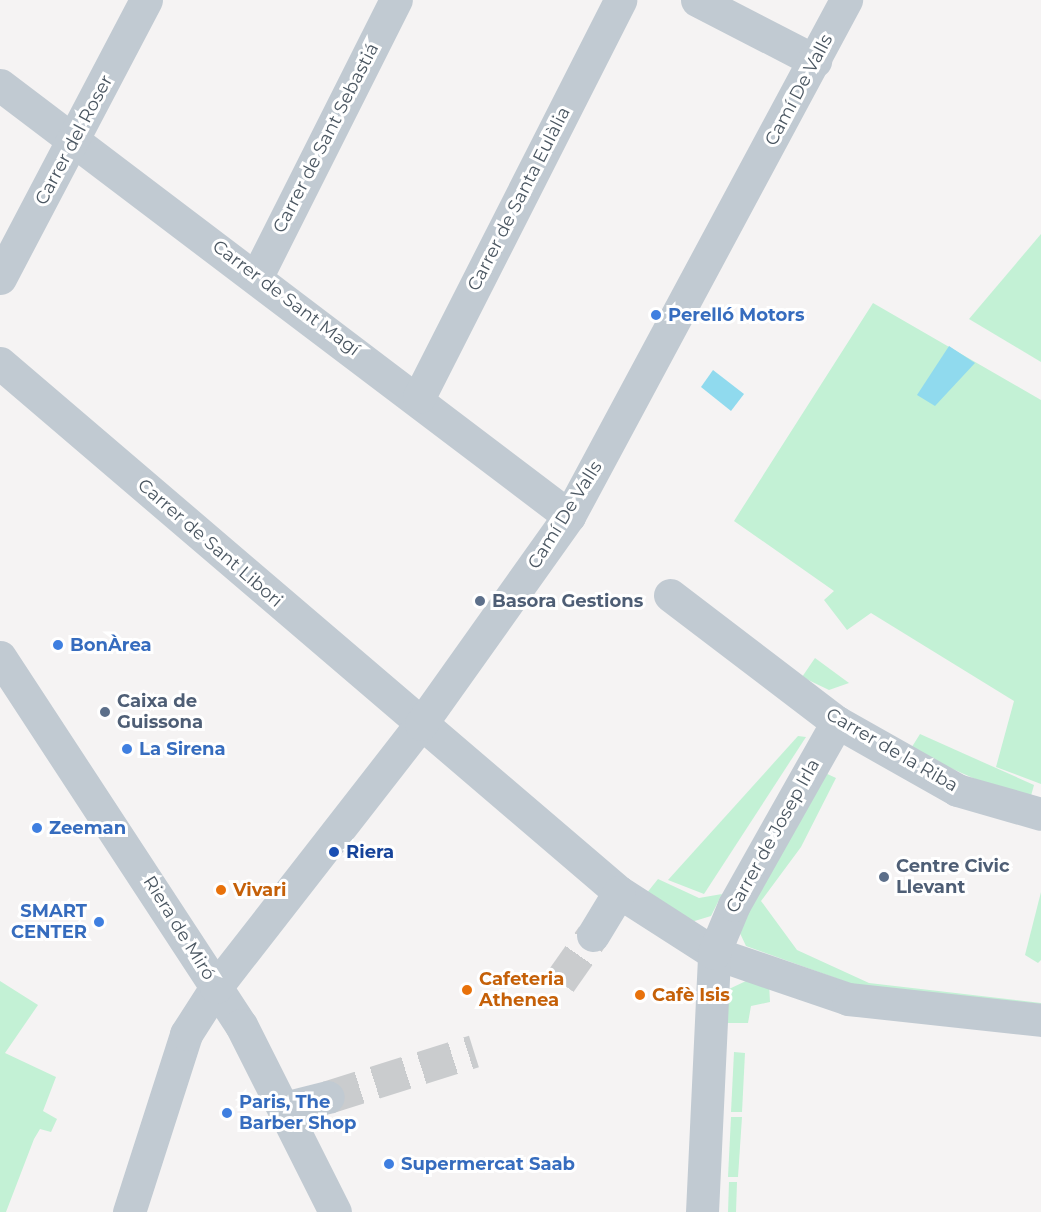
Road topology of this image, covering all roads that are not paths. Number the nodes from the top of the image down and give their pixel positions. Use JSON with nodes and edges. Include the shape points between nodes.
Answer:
{"nodes":[{"id":1,"x":146,"y":0,"type":"edge"},
{"id":2,"x":396,"y":0,"type":"edge"},
{"id":3,"x":620,"y":0,"type":"edge"},
{"id":4,"x":697,"y":0,"type":"edge"},
{"id":5,"x":846,"y":0,"type":"edge"},
{"id":6,"x":815,"y":61,"type":"junction"},
{"id":7,"x":0,"y":84,"type":"edge"},
{"id":8,"x":75,"y":140,"type":"junction"},
{"id":9,"x":257,"y":276,"type":"junction"},
{"id":10,"x":0,"y":279,"type":"edge"},
{"id":11,"x":0,"y":363,"type":"edge"},
{"id":12,"x":419,"y":398,"type":"junction"},
{"id":13,"x":569,"y":516,"type":"junction"},
{"id":14,"x":670,"y":595,"type":"dead end"},
{"id":15,"x":0,"y":657,"type":"edge"},
{"id":16,"x":837,"y":722,"type":"junction"},
{"id":17,"x":421,"y":724,"type":"junction"},
{"id":18,"x":1041,"y":814,"type":"edge"},
{"id":19,"x":620,"y":892,"type":"junction"},
{"id":20,"x":593,"y":935,"type":"tunnel mouth"},
{"id":21,"x":714,"y":952,"type":"junction"},
{"id":22,"x":216,"y":987,"type":"junction"},
{"id":23,"x":1041,"y":1020,"type":"edge"},
{"id":24,"x":328,"y":1097,"type":"tunnel mouth"},
{"id":25,"x":284,"y":1108,"type":"junction"},
{"id":26,"x":129,"y":1212,"type":"edge"},
{"id":27,"x":335,"y":1212,"type":"edge"},
{"id":28,"x":702,"y":1212,"type":"edge"}],
"edges":[{"from":1,"to":8,"type":"street","name":"Carrer del Roser"},
{"from":2,"to":9,"type":"street","name":"Carrer de Sant Sebastiá"},
{"from":3,"to":12,"type":"street","name":"Carrer de Santa Eulàlia"},
{"from":4,"to":6,"type":"street"},
{"from":5,"to":6,"type":"street","name":"Camí De Valls"},
{"from":6,"to":13,"type":"street","name":"Camí De Valls"},
{"from":7,"to":8,"type":"street","name":"Carrer de Sant Magí"},
{"from":8,"to":9,"type":"street","name":"Carrer de Sant Magí"},
{"from":8,"to":10,"type":"street","name":"Carrer del Roser"},
{"from":9,"to":12,"type":"street","name":"Carrer de Sant Magí"},
{"from":11,"to":17,"type":"street","name":"Carrer de Sant Libori"},
{"from":12,"to":13,"type":"street","name":"Carrer de Sant Magí"},
{"from":13,"to":17,"type":"street","name":"Camí De Valls"},
{"from":14,"to":16,"type":"street","name":"Carrer de la Riba"},
{"from":15,"to":22,"type":"street","name":"Riera de Miró"},
{"from":16,"to":18,"type":"street","name":"Carrer de la Riba","via":[[957,790]]},
{"from":16,"to":21,"type":"street","name":"Carrer de Josep Irla","via":[[734,905]]},
{"from":17,"to":19,"type":"street","name":"Carrer de Sant Libori"},
{"from":17,"to":22,"type":"street","name":"Camí De Valls"},
{"from":19,"to":20,"type":"street"},
{"from":19,"to":21,"type":"street","name":"Carrer de Sant Libori"},
{"from":21,"to":23,"type":"street","name":"Carrer de Sant Libori","via":[[848,999]]},
{"from":21,"to":28,"type":"street"},
{"from":22,"to":25,"type":"street","name":"Riera de Miró"},
{"from":22,"to":26,"type":"street","name":"Camí De Valls","via":[[176,1053]]},
{"from":24,"to":25,"type":"street"},
{"from":25,"to":27,"type":"street","name":"Riera de Miró"}]}
